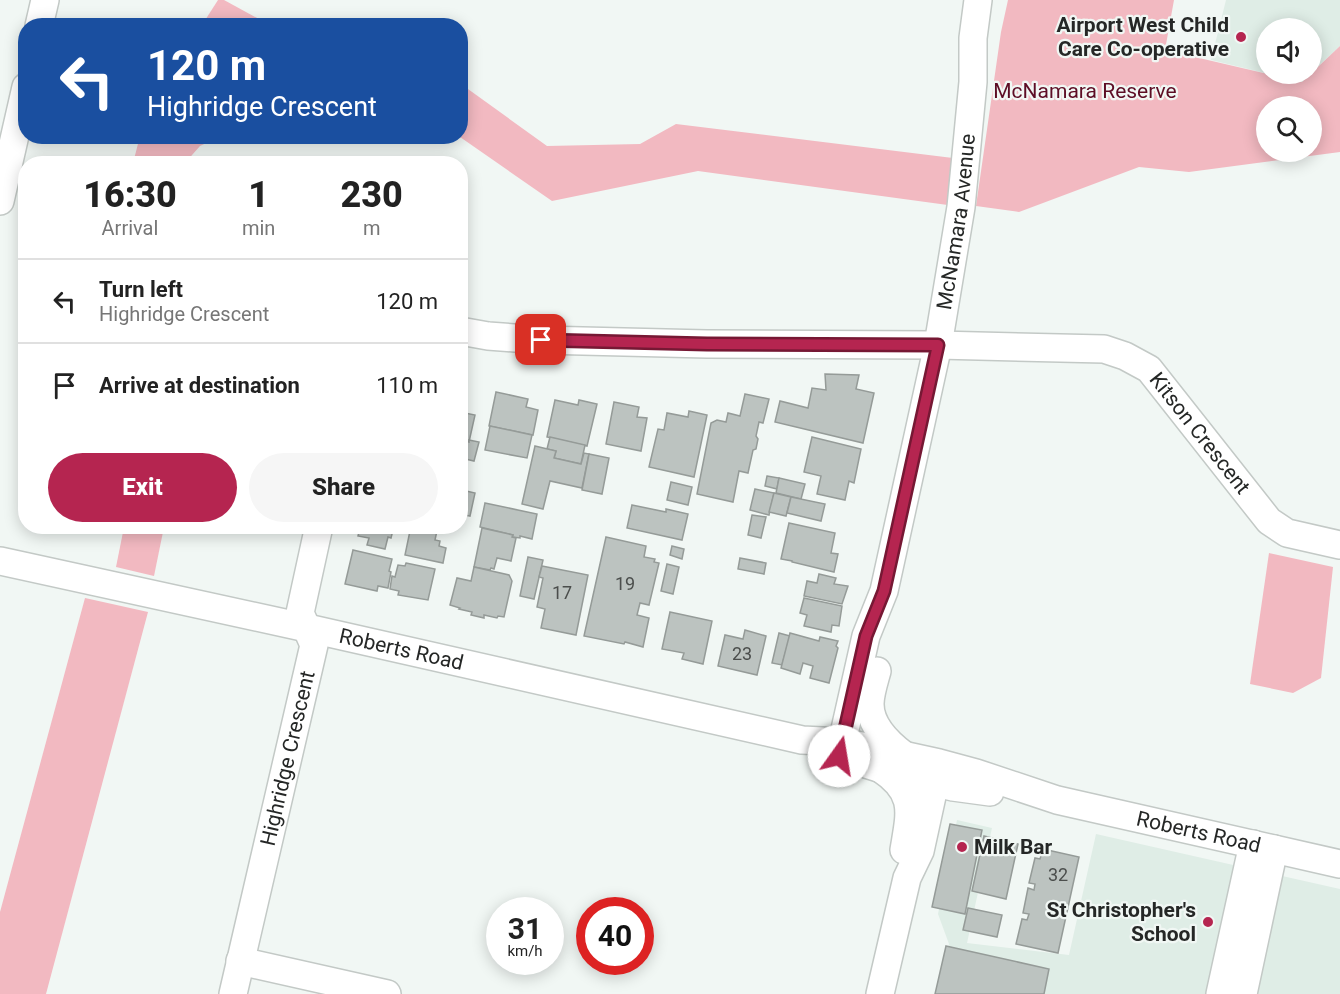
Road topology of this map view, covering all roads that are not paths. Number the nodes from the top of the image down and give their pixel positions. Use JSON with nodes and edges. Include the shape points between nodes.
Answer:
{"nodes":[{"id":1,"x":45,"y":0,"type":"edge"},
{"id":2,"x":978,"y":0,"type":"edge"},
{"id":3,"x":41,"y":18,"type":"edge"},
{"id":4,"x":18,"y":122,"type":"edge"},
{"id":5,"x":0,"y":201,"type":"edge"},
{"id":6,"x":468,"y":332,"type":"edge"},
{"id":7,"x":938,"y":345,"type":"junction"},
{"id":8,"x":317,"y":534,"type":"edge"},
{"id":9,"x":1340,"y":545,"type":"edge"},
{"id":10,"x":0,"y":561,"type":"edge"},
{"id":11,"x":885,"y":584,"type":"junction"},
{"id":12,"x":307,"y":628,"type":"junction"},
{"id":13,"x":841,"y":749,"type":"junction"},
{"id":14,"x":904,"y":755,"type":"junction"},
{"id":15,"x":882,"y":769,"type":"junction"},
{"id":16,"x":937,"y":773,"type":"junction"},
{"id":17,"x":1264,"y":847,"type":"junction"},
{"id":18,"x":1340,"y":864,"type":"edge"},
{"id":19,"x":907,"y":878,"type":"junction"},
{"id":20,"x":240,"y":961,"type":"junction"},
{"id":21,"x":233,"y":994,"type":"edge"},
{"id":22,"x":387,"y":994,"type":"edge"},
{"id":23,"x":880,"y":994,"type":"edge"},
{"id":24,"x":1220,"y":994,"type":"edge"},
{"id":25,"x":1243,"y":994,"type":"edge"}],
"edges":[{"from":1,"to":3,"type":"street"},
{"from":2,"to":7,"type":"street","name":"McNamara Avenue","via":[[961,207]]},
{"from":4,"to":5,"type":"street"},
{"from":6,"to":7,"type":"street","via":[[541,340]]},
{"from":7,"to":9,"type":"street","name":"Kitson Crescent","via":[[1104,349],[1125,356],[1149,369],[1269,521],[1287,533]]},
{"from":7,"to":11,"type":"street","name":"McNamara Avenue"},
{"from":8,"to":12,"type":"street","name":"Highridge Crescent","via":[[300,614]]},
{"from":10,"to":12,"type":"street","name":"Roberts Road"},
{"from":11,"to":13,"type":"street","name":"McNamara Avenue","via":[[866,636]]},
{"from":11,"to":14,"type":"street","name":"McNamara Avenue","via":[[886,623],[870,703],[880,733]]},
{"from":12,"to":13,"type":"street","name":"Roberts Road"},
{"from":12,"to":20,"type":"street","name":"Highridge Crescent","via":[[314,645]]},
{"from":13,"to":14,"type":"street","name":"Roberts Road"},
{"from":13,"to":15,"type":"street","name":"Roberts Road"},
{"from":14,"to":16,"type":"street","name":"Roberts Road"},
{"from":15,"to":16,"type":"street","name":"Roberts Road"},
{"from":15,"to":19,"type":"street","via":[[902,786],[907,799],[909,815],[903,857]]},
{"from":16,"to":17,"type":"street","name":"Roberts Road","via":[[976,773],[1057,800]]},
{"from":16,"to":19,"type":"street","via":[[920,851]]},
{"from":17,"to":18,"type":"street","name":"Roberts Road"},
{"from":17,"to":24,"type":"street"},
{"from":17,"to":25,"type":"street"},
{"from":19,"to":23,"type":"street"},
{"from":20,"to":21,"type":"street","name":"Highridge Crescent"},
{"from":20,"to":22,"type":"street"}]}
